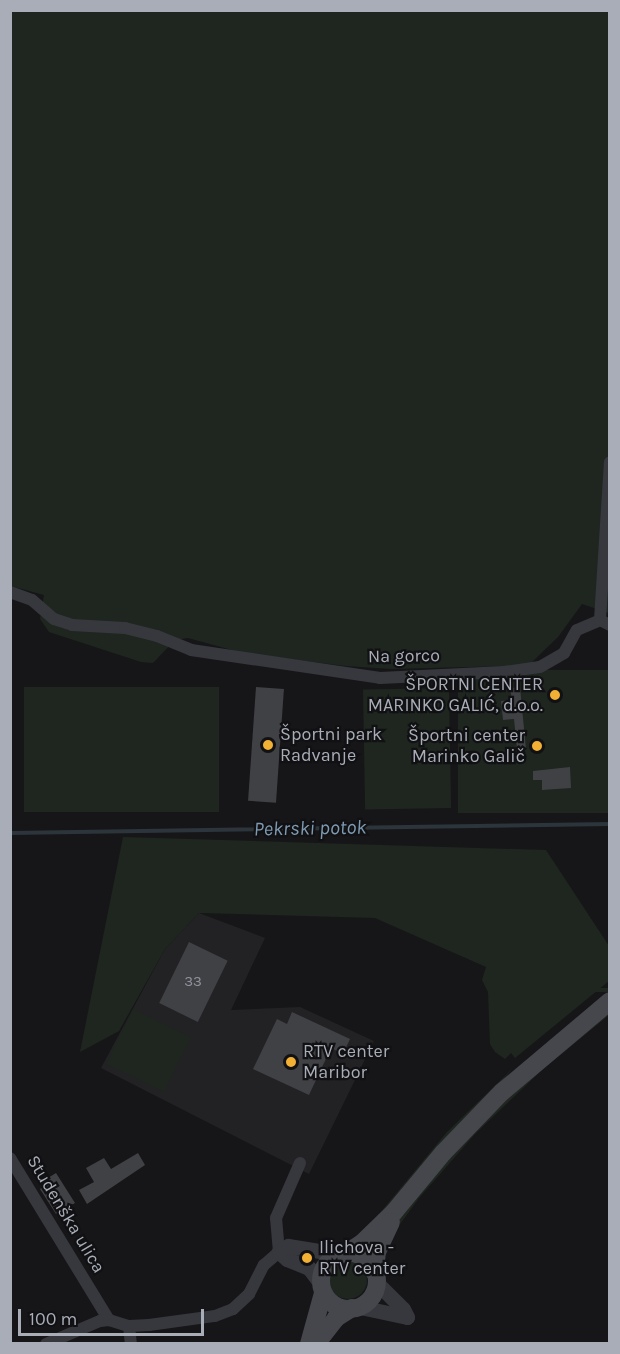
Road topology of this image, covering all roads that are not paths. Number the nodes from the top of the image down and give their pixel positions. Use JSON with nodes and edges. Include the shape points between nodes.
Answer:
{"nodes":[{"id":1,"x":609,"y":462,"type":"edge"},
{"id":2,"x":10,"y":592,"type":"edge"},
{"id":3,"x":605,"y":622,"type":"edge"},
{"id":4,"x":609,"y":1001,"type":"edge"},
{"id":5,"x":10,"y":1158,"type":"edge"},
{"id":6,"x":300,"y":1163,"type":"dead end"},
{"id":7,"x":394,"y":1212,"type":"junction"},
{"id":8,"x":279,"y":1252,"type":"junction"},
{"id":9,"x":344,"y":1253,"type":"junction"},
{"id":10,"x":376,"y":1277,"type":"junction"},
{"id":11,"x":322,"y":1289,"type":"junction"},
{"id":12,"x":356,"y":1308,"type":"junction"},
{"id":13,"x":109,"y":1320,"type":"junction"},
{"id":14,"x":129,"y":1326,"type":"junction"},
{"id":15,"x":46,"y":1344,"type":"edge"},
{"id":16,"x":131,"y":1344,"type":"edge"},
{"id":17,"x":309,"y":1344,"type":"edge"},
{"id":18,"x":316,"y":1344,"type":"edge"}],
"edges":[{"from":1,"to":3,"type":"street","name":"Na gorco"},
{"from":2,"to":3,"type":"street","name":"Na gorco","via":[[32,600],[54,619],[72,625],[124,628],[191,650],[380,678],[540,667],[564,653],[577,630]]},
{"from":4,"to":7,"type":"main road","via":[[502,1092],[443,1153]]},
{"from":5,"to":13,"type":"street","name":"Studenška ulica"},
{"from":6,"to":8,"type":"street","via":[[276,1218]]},
{"from":7,"to":9,"type":"main road","via":[[362,1243]]},
{"from":7,"to":10,"type":"main road","via":[[377,1252]]},
{"from":8,"to":9,"type":"street","via":[[288,1246]]},
{"from":8,"to":11,"type":"street","via":[[309,1268]]},
{"from":8,"to":14,"type":"street","via":[[264,1265],[249,1294],[233,1309],[205,1318]]},
{"from":9,"to":10,"type":"main road","via":[[366,1259]]},
{"from":9,"to":11,"type":"main road","via":[[325,1265]]},
{"from":10,"to":12,"type":"main road","via":[[372,1297]]},
{"from":10,"to":12,"type":"street","via":[[407,1317]]},
{"from":11,"to":12,"type":"main road","via":[[335,1305]]},
{"from":11,"to":17,"type":"main road"},
{"from":12,"to":18,"type":"main road","via":[[336,1318]]},
{"from":13,"to":14,"type":"street"},
{"from":13,"to":15,"type":"street","via":[[81,1327]]},
{"from":14,"to":16,"type":"street"}]}
